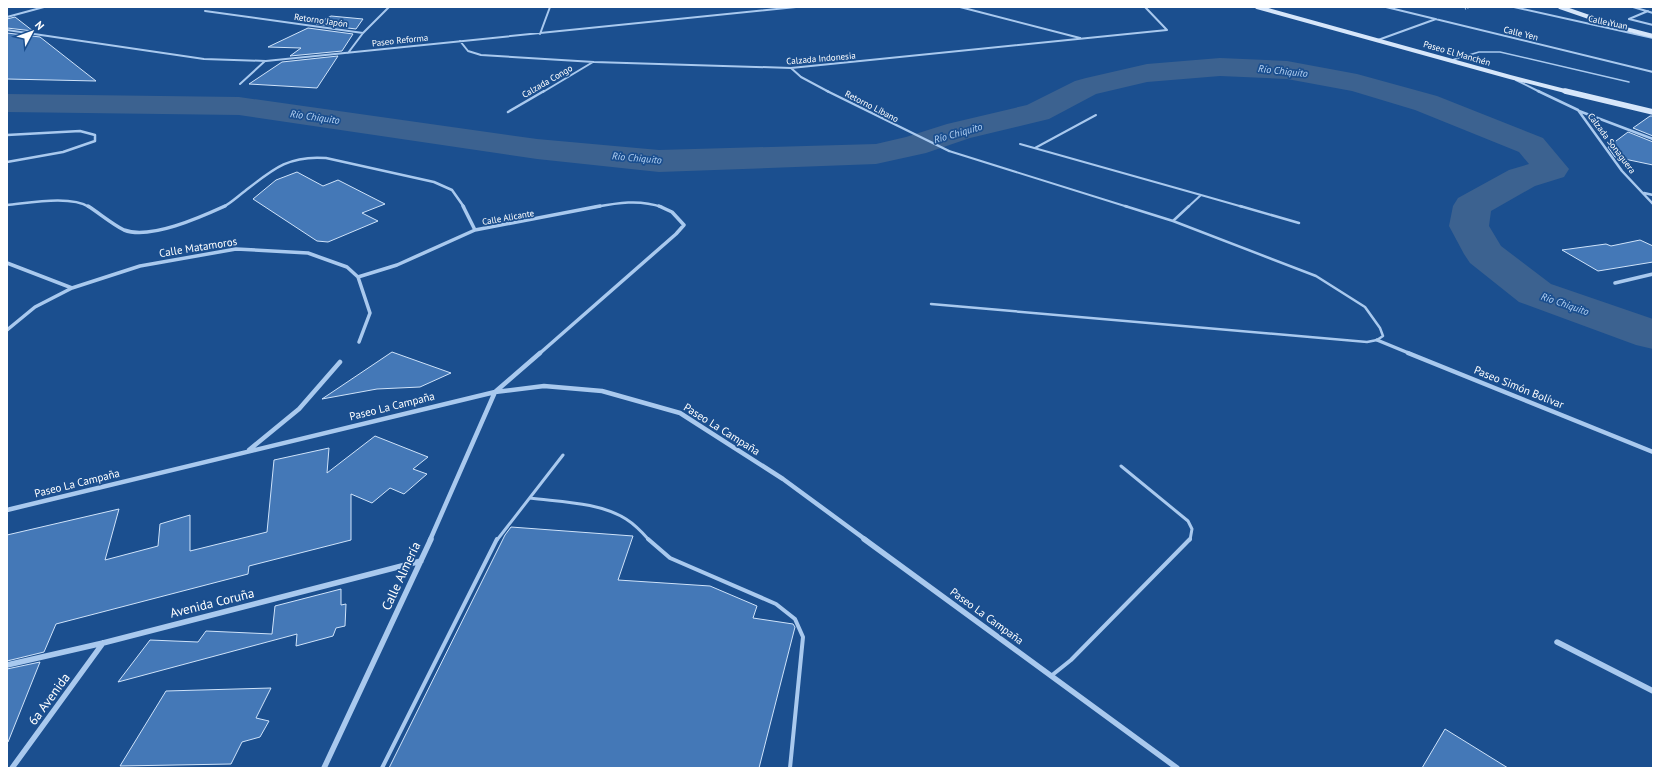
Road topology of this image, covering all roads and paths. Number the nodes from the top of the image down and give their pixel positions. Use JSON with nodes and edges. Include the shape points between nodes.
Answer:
{"nodes":[{"id":1,"x":44,"y":7,"type":"edge"},
{"id":2,"x":389,"y":7,"type":"edge"},
{"id":3,"x":550,"y":7,"type":"edge"},
{"id":4,"x":796,"y":7,"type":"edge"},
{"id":5,"x":960,"y":7,"type":"edge"},
{"id":6,"x":1145,"y":7,"type":"edge"},
{"id":7,"x":1257,"y":7,"type":"edge"},
{"id":8,"x":1386,"y":7,"type":"edge"},
{"id":9,"x":1514,"y":7,"type":"edge"},
{"id":10,"x":1560,"y":7,"type":"edge"},
{"id":11,"x":1633,"y":7,"type":"edge"},
{"id":12,"x":205,"y":11,"type":"dead end"},
{"id":13,"x":1648,"y":11,"type":"junction"},
{"id":14,"x":1653,"y":11,"type":"edge"},
{"id":15,"x":7,"y":18,"type":"edge"},
{"id":16,"x":1436,"y":19,"type":"junction"},
{"id":17,"x":1653,"y":25,"type":"edge"},
{"id":18,"x":7,"y":30,"type":"edge"},
{"id":19,"x":363,"y":33,"type":"junction"},
{"id":20,"x":540,"y":34,"type":"junction"},
{"id":21,"x":1653,"y":37,"type":"edge"},
{"id":22,"x":1082,"y":39,"type":"junction"},
{"id":23,"x":1378,"y":40,"type":"junction"},
{"id":24,"x":460,"y":41,"type":"junction"},
{"id":25,"x":348,"y":53,"type":"junction"},
{"id":26,"x":1452,"y":60,"type":"junction"},
{"id":27,"x":266,"y":61,"type":"junction"},
{"id":28,"x":594,"y":62,"type":"junction"},
{"id":29,"x":791,"y":68,"type":"junction"},
{"id":30,"x":1653,"y":72,"type":"edge"},
{"id":31,"x":1510,"y":77,"type":"junction"},
{"id":32,"x":1629,"y":82,"type":"dead end"},
{"id":33,"x":240,"y":84,"type":"dead end"},
{"id":34,"x":1578,"y":110,"type":"junction"},
{"id":35,"x":508,"y":112,"type":"dead end"},
{"id":36,"x":1653,"y":112,"type":"edge"},
{"id":37,"x":1096,"y":115,"type":"dead end"},
{"id":38,"x":7,"y":135,"type":"edge"},
{"id":39,"x":1653,"y":139,"type":"edge"},
{"id":40,"x":1020,"y":144,"type":"dead end"},
{"id":41,"x":1035,"y":148,"type":"junction"},
{"id":42,"x":949,"y":151,"type":"joint"},
{"id":43,"x":7,"y":162,"type":"edge"},
{"id":44,"x":1643,"y":192,"type":"junction"},
{"id":45,"x":1201,"y":195,"type":"junction"},
{"id":46,"x":1653,"y":195,"type":"edge"},
{"id":47,"x":1653,"y":204,"type":"edge"},
{"id":48,"x":7,"y":205,"type":"edge"},
{"id":49,"x":1173,"y":221,"type":"junction"},
{"id":50,"x":1299,"y":223,"type":"dead end"},
{"id":51,"x":475,"y":230,"type":"junction"},
{"id":52,"x":7,"y":263,"type":"edge"},
{"id":53,"x":1653,"y":274,"type":"edge"},
{"id":54,"x":358,"y":277,"type":"junction"},
{"id":55,"x":1615,"y":283,"type":"dead end"},
{"id":56,"x":72,"y":288,"type":"junction"},
{"id":57,"x":931,"y":304,"type":"dead end"},
{"id":58,"x":7,"y":330,"type":"edge"},
{"id":59,"x":1377,"y":340,"type":"junction"},
{"id":60,"x":359,"y":342,"type":"dead end"},
{"id":61,"x":340,"y":362,"type":"dead end"},
{"id":62,"x":495,"y":392,"type":"junction"},
{"id":63,"x":247,"y":452,"type":"junction"},
{"id":64,"x":1653,"y":452,"type":"edge"},
{"id":65,"x":563,"y":455,"type":"dead end"},
{"id":66,"x":1121,"y":466,"type":"dead end"},
{"id":67,"x":530,"y":498,"type":"junction"},
{"id":68,"x":7,"y":510,"type":"edge"},
{"id":69,"x":421,"y":561,"type":"junction"},
{"id":70,"x":1557,"y":642,"type":"dead end"},
{"id":71,"x":103,"y":643,"type":"junction"},
{"id":72,"x":7,"y":665,"type":"edge"},
{"id":73,"x":1051,"y":676,"type":"junction"},
{"id":74,"x":1653,"y":691,"type":"edge"},
{"id":75,"x":12,"y":768,"type":"edge"},
{"id":76,"x":324,"y":768,"type":"edge"},
{"id":77,"x":382,"y":768,"type":"edge"},
{"id":78,"x":790,"y":768,"type":"edge"},
{"id":79,"x":1177,"y":768,"type":"edge"}],
"edges":[{"from":1,"to":15,"type":"street"},
{"from":2,"to":19,"type":"street"},
{"from":3,"to":20,"type":"street"},
{"from":4,"to":20,"type":"street","name":"Paseo Reforma"},
{"from":5,"to":22,"type":"street"},
{"from":6,"to":22,"type":"street","name":"Calzada Indonesia","via":[[1167,30]]},
{"from":7,"to":23,"type":"street","name":"Paseo El Manchén"},
{"from":8,"to":16,"type":"street","name":"Calle Yen"},
{"from":9,"to":21,"type":"street","name":"Calle Yuan"},
{"from":10,"to":21,"type":"street"},
{"from":11,"to":13,"type":"street"},
{"from":12,"to":19,"type":"street","name":"Retorno Japón"},
{"from":13,"to":14,"type":"street"},
{"from":13,"to":17,"type":"street","via":[[1629,19]]},
{"from":16,"to":23,"type":"street"},
{"from":16,"to":30,"type":"street","name":"Calle Yen"},
{"from":18,"to":27,"type":"street","name":"Paseo Reforma","via":[[204,59]]},
{"from":19,"to":25,"type":"street"},
{"from":20,"to":24,"type":"street","name":"Paseo Reforma"},
{"from":22,"to":29,"type":"street","name":"Calzada Indonesia"},
{"from":23,"to":26,"type":"street","name":"Paseo El Manchén"},
{"from":24,"to":25,"type":"street","name":"Paseo Reforma"},
{"from":24,"to":28,"type":"street","name":"Calzada Indonesia","via":[[468,51],[481,55]]},
{"from":25,"to":27,"type":"street","name":"Paseo Reforma"},
{"from":26,"to":31,"type":"street","name":"Paseo El Manchén"},
{"from":26,"to":32,"type":"lane","via":[[1478,52],[1500,52]]},
{"from":27,"to":33,"type":"street"},
{"from":28,"to":29,"type":"street","name":"Calzada Indonesia"},
{"from":28,"to":35,"type":"street","name":"Calzada Congo"},
{"from":29,"to":42,"type":"street","name":"Retorno Líbano","via":[[801,77]]},
{"from":31,"to":34,"type":"street","name":"Calzada Sonaguera"},
{"from":31,"to":36,"type":"street","name":"Paseo El Manchén"},
{"from":34,"to":39,"type":"street"},
{"from":34,"to":44,"type":"street","name":"Calzada Sonaguera","via":[[1622,171]]},
{"from":37,"to":41,"type":"lane"},
{"from":38,"to":43,"type":"street","via":[[80,131],[95,135],[95,141],[57,154]]},
{"from":40,"to":41,"type":"lane"},
{"from":41,"to":45,"type":"lane"},
{"from":42,"to":49,"type":"lane"},
{"from":44,"to":46,"type":"street"},
{"from":44,"to":47,"type":"street","name":"Calzada Sonaguera"},
{"from":45,"to":49,"type":"lane"},
{"from":45,"to":50,"type":"lane"},
{"from":48,"to":51,"type":"street","name":"Calle Alicante","via":[[51,201],[83,202],[124,230],[147,232],[200,218],[227,205],[274,168],[312,157],[434,182],[452,190]]},
{"from":49,"to":59,"type":"lane","via":[[1316,276],[1365,307],[1383,336]]},
{"from":51,"to":54,"type":"street","via":[[397,265]]},
{"from":51,"to":62,"type":"street","name":"Calle Alicante","via":[[621,202],[642,202],[662,206],[679,216],[684,225]]},
{"from":52,"to":56,"type":"street"},
{"from":53,"to":55,"type":"street"},
{"from":54,"to":56,"type":"street","name":"Calle Matamoros","via":[[347,267],[308,253],[236,249],[140,266]]},
{"from":54,"to":60,"type":"street","via":[[370,312]]},
{"from":56,"to":58,"type":"street","name":"Calle Matamoros","via":[[36,307]]},
{"from":57,"to":59,"type":"lane","via":[[1337,340]]},
{"from":59,"to":64,"type":"street","name":"Paseo Simón Bolívar"},
{"from":61,"to":63,"type":"street","via":[[299,409]]},
{"from":62,"to":63,"type":"street","name":"Paseo La Campaña"},
{"from":62,"to":69,"type":"street","name":"Calle Almería"},
{"from":62,"to":73,"type":"street","name":"Paseo La Campaña","via":[[544,386],[602,391],[680,413],[783,479]]},
{"from":63,"to":68,"type":"street","name":"Paseo La Campaña"},
{"from":65,"to":67,"type":"lane"},
{"from":66,"to":73,"type":"lane","via":[[1188,521],[1192,529],[1190,540],[1071,660]]},
{"from":67,"to":77,"type":"lane","via":[[494,543]]},
{"from":67,"to":78,"type":"lane","via":[[608,510],[626,519],[666,555],[776,604],[795,619],[803,637]]},
{"from":69,"to":71,"type":"street","name":"Avenida Coruña"},
{"from":69,"to":76,"type":"street","name":"Calle Almería"},
{"from":70,"to":74,"type":"street"},
{"from":71,"to":72,"type":"street","name":"Avenida Coruña"},
{"from":71,"to":75,"type":"street","name":"6a Avenida"},
{"from":73,"to":79,"type":"street","name":"Paseo La Campaña"}]}
